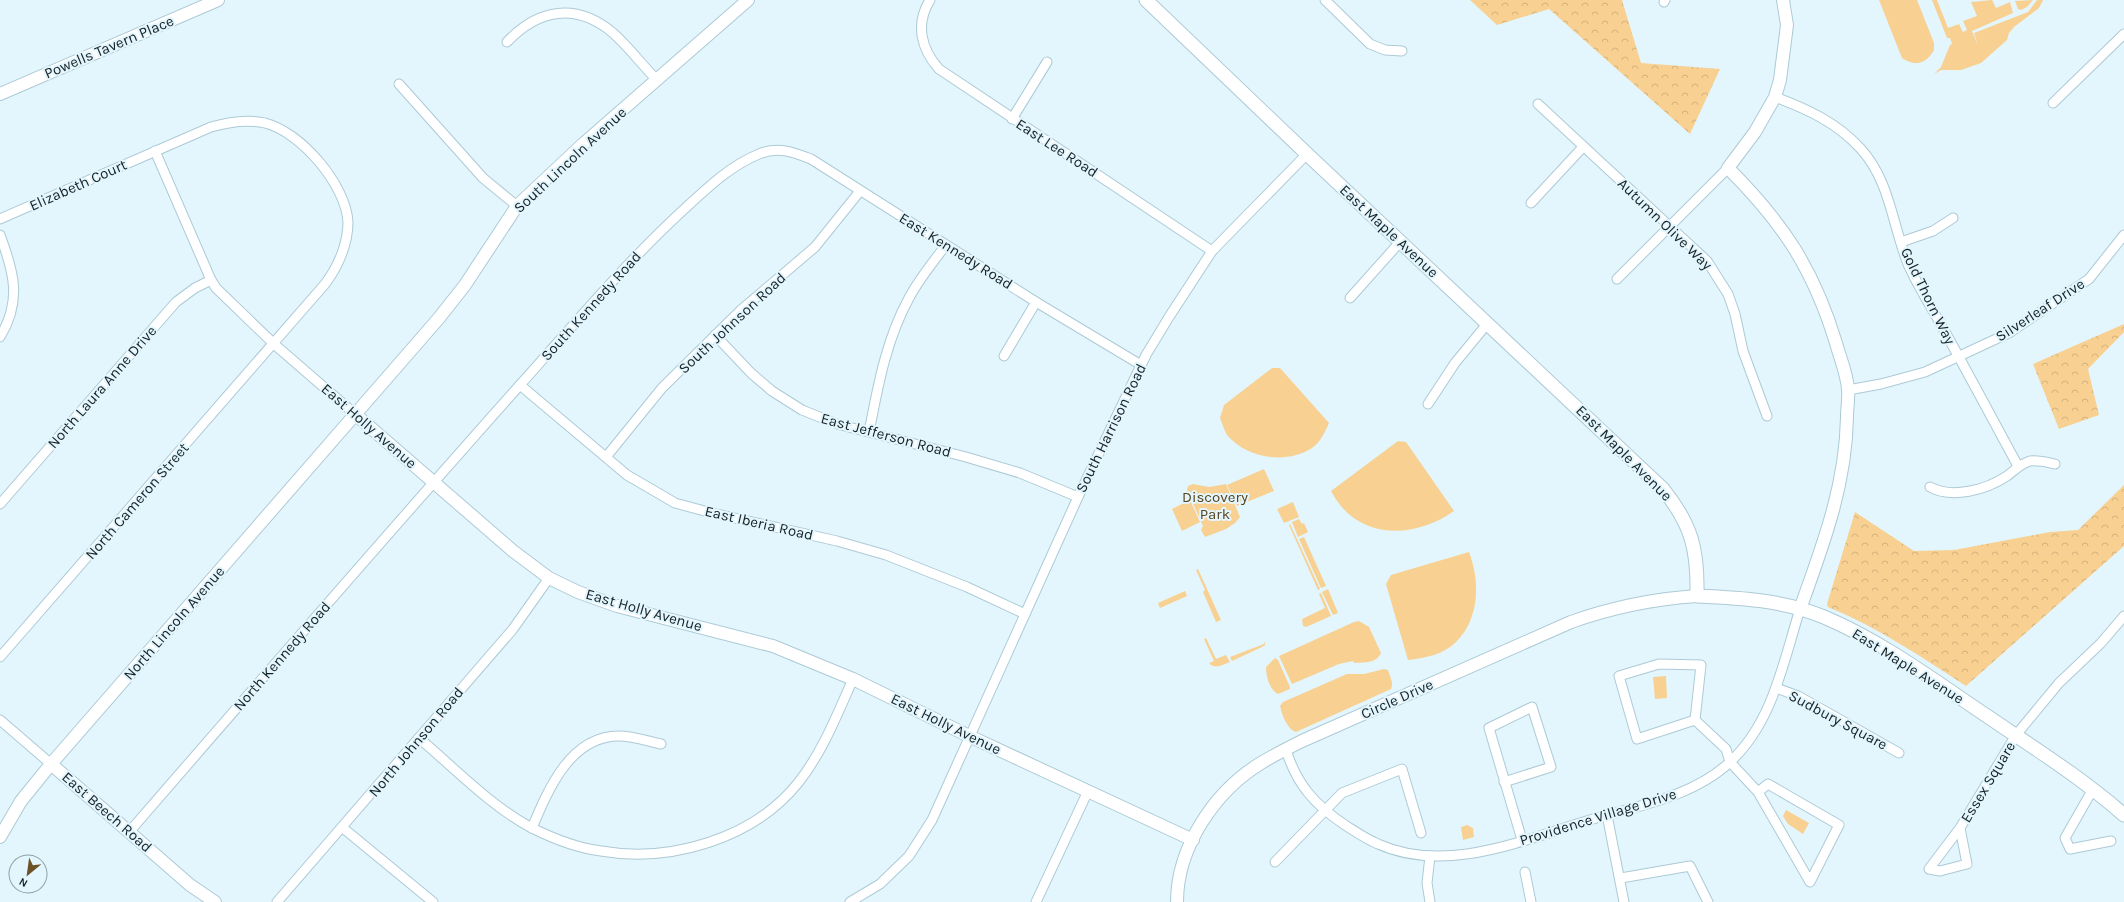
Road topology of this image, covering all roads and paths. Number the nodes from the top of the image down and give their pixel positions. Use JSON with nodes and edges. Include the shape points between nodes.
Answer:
{"nodes":[{"id":1,"x":218,"y":0,"type":"edge"},
{"id":2,"x":748,"y":0,"type":"edge"},
{"id":3,"x":930,"y":0,"type":"edge"},
{"id":4,"x":1146,"y":0,"type":"edge"},
{"id":5,"x":1325,"y":0,"type":"edge"},
{"id":6,"x":1783,"y":0,"type":"edge"},
{"id":7,"x":2124,"y":34,"type":"edge"},
{"id":8,"x":507,"y":42,"type":"dead end"},
{"id":9,"x":1402,"y":51,"type":"dead end"},
{"id":10,"x":1047,"y":62,"type":"dead end"},
{"id":11,"x":657,"y":80,"type":"junction"},
{"id":12,"x":399,"y":84,"type":"dead end"},
{"id":13,"x":0,"y":94,"type":"edge"},
{"id":14,"x":1775,"y":97,"type":"junction"},
{"id":15,"x":2053,"y":103,"type":"dead end"},
{"id":16,"x":1538,"y":104,"type":"dead end"},
{"id":17,"x":1012,"y":119,"type":"junction"},
{"id":18,"x":1583,"y":147,"type":"junction"},
{"id":19,"x":155,"y":151,"type":"junction"},
{"id":20,"x":768,"y":152,"type":"joint"},
{"id":21,"x":1307,"y":154,"type":"junction"},
{"id":22,"x":1728,"y":168,"type":"junction"},
{"id":23,"x":860,"y":191,"type":"junction"},
{"id":24,"x":1531,"y":203,"type":"dead end"},
{"id":25,"x":517,"y":206,"type":"junction"},
{"id":26,"x":1953,"y":218,"type":"dead end"},
{"id":27,"x":0,"y":219,"type":"edge"},
{"id":28,"x":1670,"y":226,"type":"junction"},
{"id":29,"x":0,"y":235,"type":"edge"},
{"id":30,"x":2124,"y":235,"type":"edge"},
{"id":31,"x":1400,"y":242,"type":"junction"},
{"id":32,"x":1901,"y":242,"type":"junction"},
{"id":33,"x":946,"y":245,"type":"junction"},
{"id":34,"x":1212,"y":251,"type":"junction"},
{"id":35,"x":1617,"y":279,"type":"dead end"},
{"id":36,"x":211,"y":280,"type":"junction"},
{"id":37,"x":1350,"y":298,"type":"dead end"},
{"id":38,"x":1036,"y":302,"type":"junction"},
{"id":39,"x":1487,"y":324,"type":"junction"},
{"id":40,"x":715,"y":335,"type":"junction"},
{"id":41,"x":0,"y":337,"type":"edge"},
{"id":42,"x":274,"y":344,"type":"junction"},
{"id":43,"x":1004,"y":356,"type":"dead end"},
{"id":44,"x":1958,"y":356,"type":"junction"},
{"id":45,"x":1141,"y":365,"type":"junction"},
{"id":46,"x":520,"y":385,"type":"junction"},
{"id":47,"x":1848,"y":390,"type":"junction"},
{"id":48,"x":1428,"y":404,"type":"dead end"},
{"id":49,"x":356,"y":415,"type":"junction"},
{"id":50,"x":1767,"y":416,"type":"dead end"},
{"id":51,"x":869,"y":432,"type":"junction"},
{"id":52,"x":606,"y":457,"type":"junction"},
{"id":53,"x":2055,"y":464,"type":"dead end"},
{"id":54,"x":2018,"y":466,"type":"junction"},
{"id":55,"x":434,"y":482,"type":"junction"},
{"id":56,"x":1930,"y":487,"type":"dead end"},
{"id":57,"x":1078,"y":497,"type":"junction"},
{"id":58,"x":0,"y":504,"type":"edge"},
{"id":59,"x":549,"y":578,"type":"junction"},
{"id":60,"x":1697,"y":596,"type":"junction"},
{"id":61,"x":1800,"y":609,"type":"junction"},
{"id":62,"x":1025,"y":614,"type":"junction"},
{"id":63,"x":2124,"y":616,"type":"edge"},
{"id":64,"x":0,"y":657,"type":"edge"},
{"id":65,"x":853,"y":679,"type":"junction"},
{"id":66,"x":1776,"y":688,"type":"junction"},
{"id":67,"x":0,"y":720,"type":"edge"},
{"id":68,"x":1695,"y":720,"type":"junction"},
{"id":69,"x":2016,"y":735,"type":"junction"},
{"id":70,"x":969,"y":736,"type":"junction"},
{"id":71,"x":419,"y":738,"type":"junction"},
{"id":72,"x":661,"y":744,"type":"dead end"},
{"id":73,"x":1286,"y":750,"type":"junction"},
{"id":74,"x":1899,"y":753,"type":"dead end"},
{"id":75,"x":1730,"y":762,"type":"junction"},
{"id":76,"x":50,"y":764,"type":"junction"},
{"id":77,"x":1504,"y":782,"type":"junction"},
{"id":78,"x":2093,"y":789,"type":"junction"},
{"id":79,"x":1088,"y":791,"type":"junction"},
{"id":80,"x":1758,"y":792,"type":"junction"},
{"id":81,"x":1325,"y":811,"type":"junction"},
{"id":82,"x":1607,"y":815,"type":"junction"},
{"id":83,"x":2124,"y":815,"type":"edge"},
{"id":84,"x":343,"y":828,"type":"junction"},
{"id":85,"x":532,"y":828,"type":"junction"},
{"id":86,"x":1960,"y":828,"type":"junction"},
{"id":87,"x":130,"y":831,"type":"junction"},
{"id":88,"x":1421,"y":833,"type":"dead end"},
{"id":89,"x":0,"y":838,"type":"edge"},
{"id":90,"x":1192,"y":840,"type":"junction"},
{"id":91,"x":1522,"y":840,"type":"junction"},
{"id":92,"x":2111,"y":841,"type":"dead end"},
{"id":93,"x":1430,"y":856,"type":"junction"},
{"id":94,"x":1275,"y":862,"type":"dead end"},
{"id":95,"x":1525,"y":872,"type":"dead end"},
{"id":96,"x":1621,"y":878,"type":"junction"},
{"id":97,"x":215,"y":902,"type":"edge"},
{"id":98,"x":277,"y":902,"type":"edge"},
{"id":99,"x":432,"y":902,"type":"edge"},
{"id":100,"x":850,"y":902,"type":"edge"},
{"id":101,"x":1036,"y":902,"type":"edge"},
{"id":102,"x":1177,"y":902,"type":"edge"},
{"id":103,"x":1430,"y":902,"type":"edge"},
{"id":104,"x":1531,"y":902,"type":"edge"},
{"id":105,"x":1624,"y":902,"type":"edge"},
{"id":106,"x":1708,"y":902,"type":"edge"}],
"edges":[{"from":1,"to":13,"type":"street","name":"Powells Tavern Place"},
{"from":2,"to":11,"type":"street","name":"South Lincoln Avenue"},
{"from":3,"to":17,"type":"street","name":"East Lee Road","via":[[922,18],[921,29],[927,52],[939,69]]},
{"from":4,"to":21,"type":"main road","name":"East Maple Avenue"},
{"from":5,"to":9,"type":"street","via":[[1370,44],[1385,50]]},
{"from":6,"to":14,"type":"street","via":[[1787,25],[1781,75]]},
{"from":7,"to":15,"type":"street"},
{"from":8,"to":11,"type":"street","via":[[527,23],[539,18],[564,13],[578,15],[612,32]]},
{"from":10,"to":17,"type":"street"},
{"from":11,"to":25,"type":"street","name":"South Lincoln Avenue"},
{"from":12,"to":25,"type":"street","via":[[483,178]]},
{"from":14,"to":22,"type":"street","via":[[1756,132]]},
{"from":14,"to":32,"type":"street","name":"Gold Thorn Way","via":[[1815,113],[1832,123],[1860,148],[1880,175]]},
{"from":16,"to":18,"type":"street","name":"Autumn Olive Way"},
{"from":17,"to":34,"type":"street","name":"East Lee Road"},
{"from":18,"to":24,"type":"street"},
{"from":18,"to":28,"type":"street","name":"Autumn Olive Way"},
{"from":19,"to":27,"type":"street","name":"Elizabeth Court"},
{"from":19,"to":36,"type":"street","name":"East Holly Avenue"},
{"from":19,"to":42,"type":"street","name":"Elizabeth Court","via":[[224,123],[266,123],[286,132],[304,148],[339,190],[348,222],[347,238],[336,268]]},
{"from":20,"to":23,"type":"street","name":"East Kennedy Road","via":[[776,149],[792,151],[811,159]]},
{"from":20,"to":46,"type":"street","name":"South Kennedy Road","via":[[758,154],[733,168],[657,235],[624,268]]},
{"from":21,"to":31,"type":"main road","name":"East Maple Avenue"},
{"from":21,"to":34,"type":"street","name":"South Harrison Road"},
{"from":22,"to":28,"type":"street"},
{"from":22,"to":47,"type":"street","via":[[1775,220],[1809,272],[1826,310]]},
{"from":23,"to":33,"type":"street","name":"East Kennedy Road"},
{"from":23,"to":40,"type":"street","name":"South Johnson Road","via":[[815,247]]},
{"from":25,"to":49,"type":"street","name":"South Lincoln Avenue","via":[[466,285]]},
{"from":26,"to":32,"type":"street","via":[[1933,231]]},
{"from":28,"to":35,"type":"street"},
{"from":28,"to":50,"type":"street","name":"Autumn Olive Way","via":[[1707,261],[1728,294],[1743,351]]},
{"from":29,"to":41,"type":"street","via":[[13,274],[14,290],[9,318]]},
{"from":30,"to":44,"type":"street","name":"Silverleaf Drive","via":[[2089,279],[2010,333]]},
{"from":31,"to":37,"type":"street"},
{"from":31,"to":39,"type":"main road","name":"East Maple Avenue"},
{"from":32,"to":44,"type":"street","name":"Gold Thorn Way","via":[[1914,276]]},
{"from":33,"to":38,"type":"street","name":"East Kennedy Road"},
{"from":33,"to":51,"type":"street","via":[[910,296],[897,322],[881,370]]},
{"from":34,"to":45,"type":"street","name":"South Harrison Road","via":[[1168,317]]},
{"from":36,"to":42,"type":"street","name":"East Holly Avenue","via":[[226,299]]},
{"from":36,"to":58,"type":"street","name":"North Laura Anne Drive","via":[[176,302]]},
{"from":38,"to":43,"type":"street"},
{"from":38,"to":45,"type":"street","name":"East Kennedy Road"},
{"from":39,"to":48,"type":"street","via":[[1455,363]]},
{"from":39,"to":60,"type":"main road","name":"East Maple Avenue","via":[[1658,484],[1678,507],[1693,541]]},
{"from":40,"to":51,"type":"street","name":"East Jefferson Road","via":[[757,378],[802,410],[837,424]]},
{"from":40,"to":52,"type":"street","name":"South Johnson Road","via":[[662,388]]},
{"from":42,"to":49,"type":"street","name":"East Holly Avenue"},
{"from":42,"to":64,"type":"street","name":"North Cameron Street"},
{"from":44,"to":47,"type":"street","name":"Silverleaf Drive","via":[[1925,372]]},
{"from":44,"to":54,"type":"street","name":"Gold Thorn Way"},
{"from":45,"to":57,"type":"street","name":"South Harrison Road"},
{"from":46,"to":52,"type":"street","name":"East Iberia Road"},
{"from":46,"to":55,"type":"street","name":"South Kennedy Road"},
{"from":47,"to":61,"type":"street","via":[[1844,460],[1838,499]]},
{"from":49,"to":55,"type":"street","name":"East Holly Avenue"},
{"from":49,"to":76,"type":"street","name":"North Lincoln Avenue"},
{"from":51,"to":57,"type":"street","name":"East Jefferson Road","via":[[1020,473]]},
{"from":52,"to":62,"type":"street","name":"East Iberia Road","via":[[627,475],[675,503],[886,555],[967,587]]},
{"from":53,"to":54,"type":"street","via":[[2042,460]]},
{"from":54,"to":56,"type":"street","via":[[2006,476],[1982,487],[1954,494]]},
{"from":55,"to":59,"type":"street","name":"East Holly Avenue"},
{"from":55,"to":87,"type":"street","name":"North Kennedy Road"},
{"from":57,"to":62,"type":"street","name":"South Harrison Road"},
{"from":59,"to":65,"type":"street","name":"East Holly Avenue","via":[[617,606],[773,646]]},
{"from":59,"to":71,"type":"street","name":"North Johnson Road","via":[[513,629]]},
{"from":60,"to":61,"type":"main road","name":"East Maple Avenue","via":[[1741,598]]},
{"from":60,"to":73,"type":"street","name":"Circle Drive","via":[[1653,600],[1613,608],[1571,622]]},
{"from":61,"to":66,"type":"street","name":"Providence Village Drive"},
{"from":61,"to":69,"type":"main road","name":"East Maple Avenue","via":[[1824,617],[1872,641]]},
{"from":62,"to":70,"type":"street","name":"South Harrison Road"},
{"from":63,"to":69,"type":"street","name":"Essex Square","via":[[2059,683]]},
{"from":65,"to":70,"type":"street","name":"East Holly Avenue"},
{"from":65,"to":85,"type":"street","via":[[820,751],[798,783],[781,801],[734,832],[684,849],[656,854],[630,854],[580,847]]},
{"from":66,"to":74,"type":"street","name":"Sudbury Square","via":[[1798,696]]},
{"from":66,"to":75,"type":"street","name":"Providence Village Drive","via":[[1756,731]]},
{"from":67,"to":76,"type":"street","name":"East Beech Road"},
{"from":68,"to":68,"type":"street","via":[[1701,665],[1659,664],[1619,676],[1637,739]]},
{"from":68,"to":75,"type":"street","via":[[1726,749]]},
{"from":69,"to":78,"type":"main road","name":"East Maple Avenue"},
{"from":69,"to":86,"type":"street","name":"Essex Square"},
{"from":70,"to":79,"type":"street","name":"East Holly Avenue"},
{"from":70,"to":100,"type":"street","name":"South Harrison Road","via":[[932,820],[909,856],[880,884]]},
{"from":71,"to":84,"type":"street","name":"North Johnson Road"},
{"from":71,"to":85,"type":"street","via":[[505,812]]},
{"from":72,"to":85,"type":"street","via":[[620,736],[603,738],[581,749],[568,759],[559,772]]},
{"from":73,"to":81,"type":"street","name":"Providence Village Drive","via":[[1295,776]]},
{"from":73,"to":90,"type":"street","name":"Circle Drive","via":[[1261,763],[1235,783],[1214,807]]},
{"from":75,"to":80,"type":"street"},
{"from":75,"to":82,"type":"street","name":"Providence Village Drive","via":[[1718,772],[1662,799]]},
{"from":76,"to":87,"type":"street","name":"East Beech Road"},
{"from":76,"to":89,"type":"street","name":"North Lincoln Avenue","via":[[21,801]]},
{"from":77,"to":77,"type":"street","via":[[1489,728],[1532,707],[1551,767]]},
{"from":77,"to":91,"type":"street"},
{"from":78,"to":83,"type":"main road","name":"East Maple Avenue"},
{"from":78,"to":92,"type":"street","via":[[2065,838],[2070,849]]},
{"from":79,"to":90,"type":"street","name":"East Holly Avenue"},
{"from":79,"to":101,"type":"street"},
{"from":80,"to":80,"type":"street","via":[[1781,830],[1810,882],[1839,825],[1768,784]]},
{"from":81,"to":88,"type":"street","via":[[1342,793],[1402,768]]},
{"from":81,"to":93,"type":"street","name":"Providence Village Drive","via":[[1377,844],[1407,854]]},
{"from":81,"to":94,"type":"street"},
{"from":82,"to":91,"type":"street","name":"Providence Village Drive"},
{"from":82,"to":96,"type":"street"},
{"from":84,"to":98,"type":"street","name":"North Johnson Road"},
{"from":84,"to":99,"type":"street"},
{"from":86,"to":86,"type":"street","name":"Essex Square","via":[[1967,864],[1940,871],[1929,869]]},
{"from":87,"to":97,"type":"street","name":"East Beech Road","via":[[190,885]]},
{"from":90,"to":102,"type":"street","name":"Circle Drive","via":[[1184,864]]},
{"from":91,"to":93,"type":"street","name":"Providence Village Drive","via":[[1476,853]]},
{"from":93,"to":103,"type":"street","via":[[1427,883]]},
{"from":95,"to":104,"type":"street"},
{"from":96,"to":105,"type":"street"},
{"from":96,"to":106,"type":"street","via":[[1690,866]]}]}
